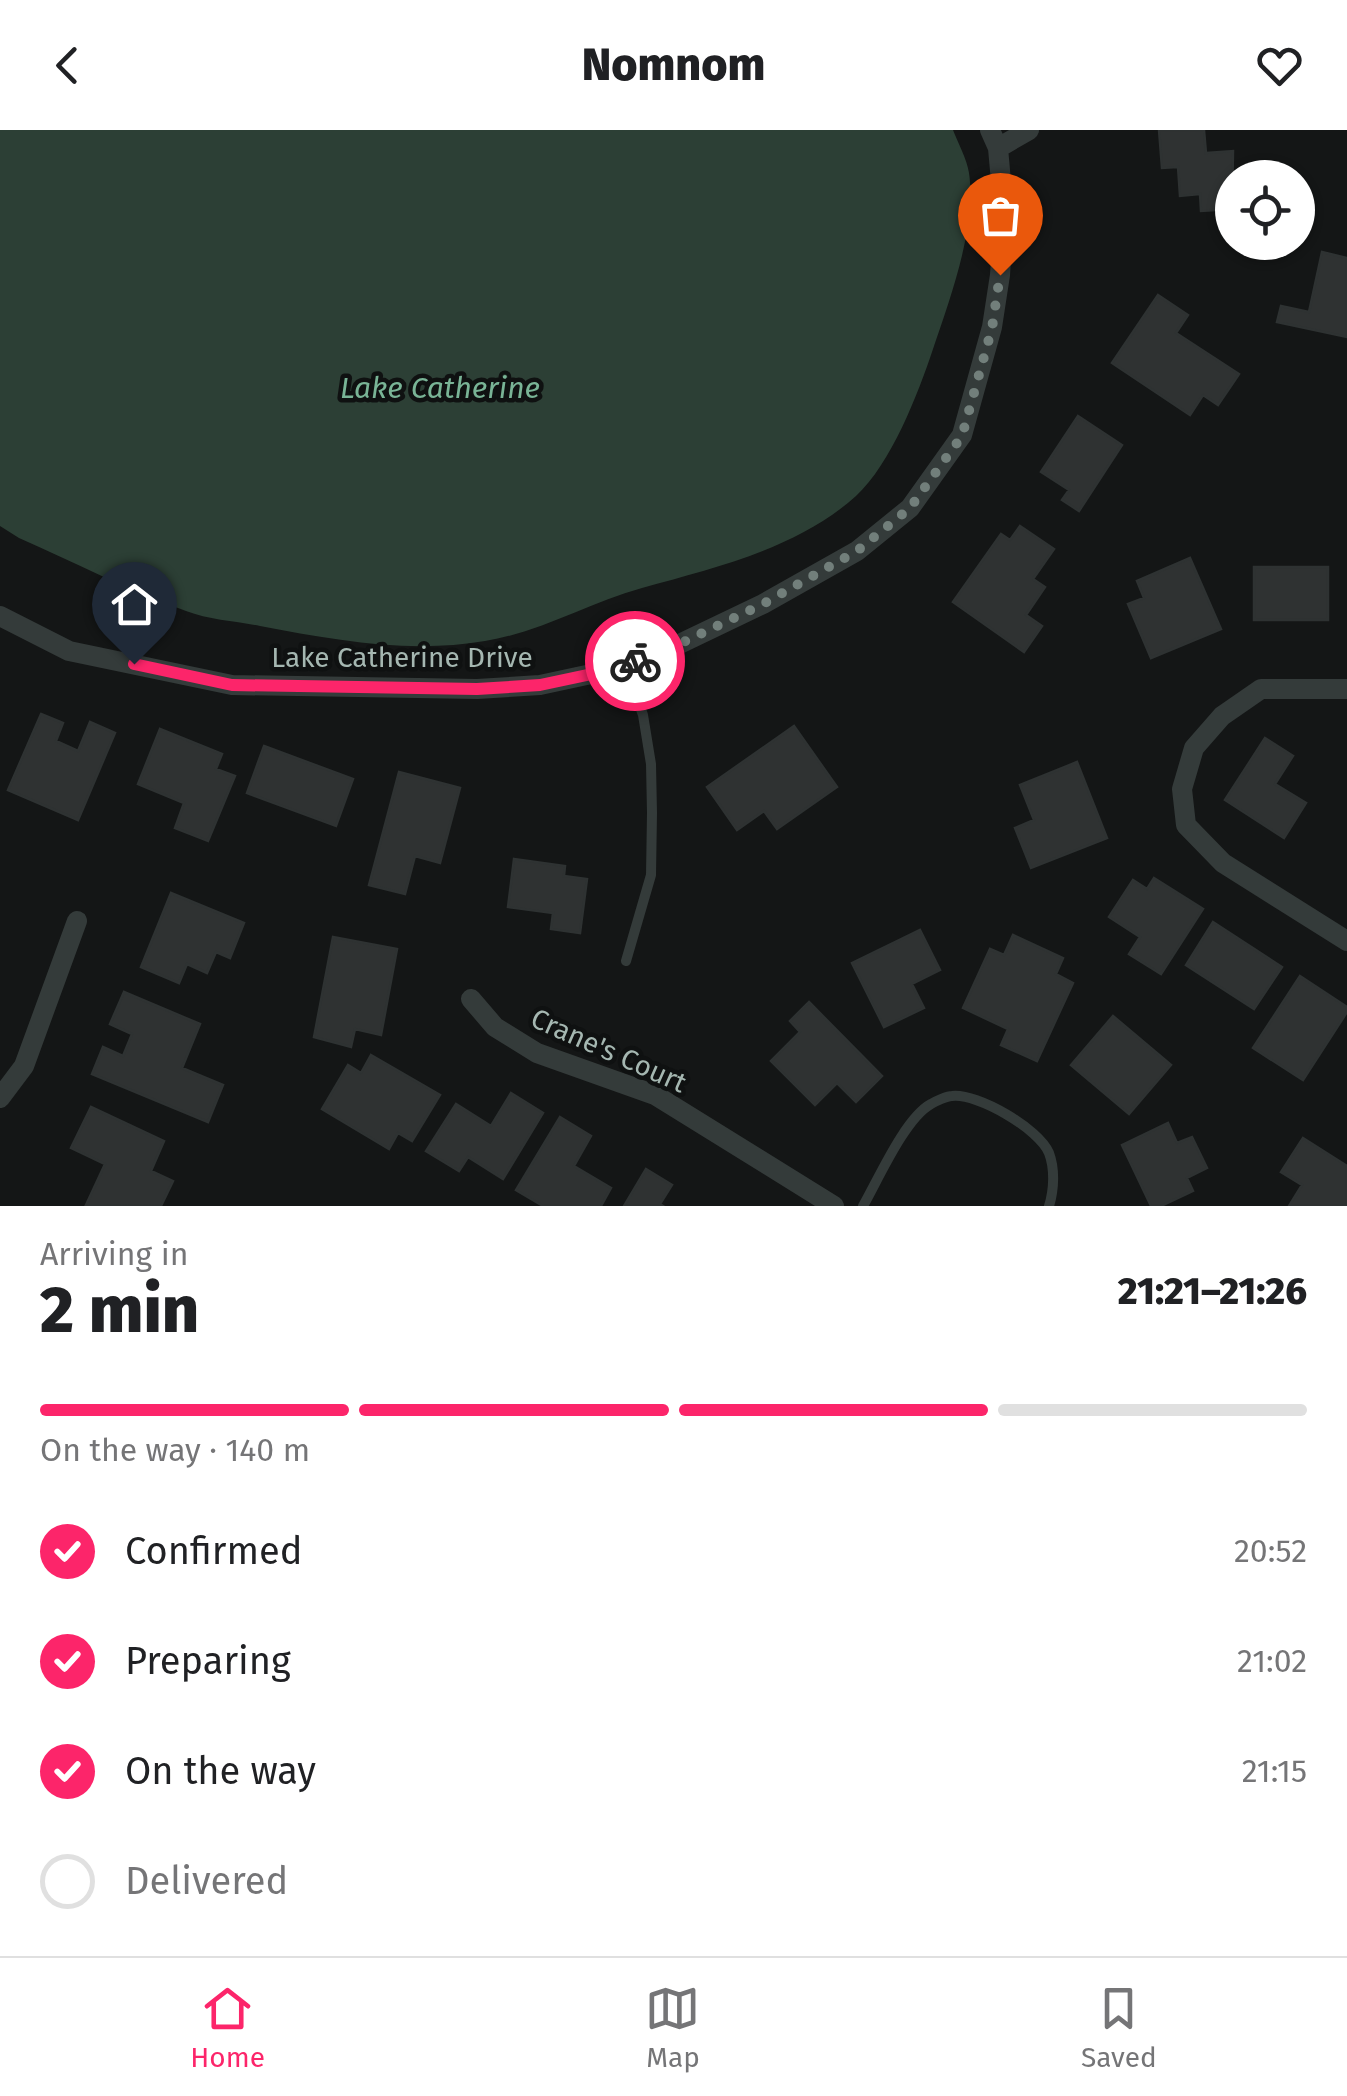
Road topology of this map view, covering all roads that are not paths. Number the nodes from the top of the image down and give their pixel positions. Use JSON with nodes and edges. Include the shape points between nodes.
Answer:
{"nodes":[{"id":1,"x":1028,"y":130,"type":"edge"},
{"id":2,"x":994,"y":139,"type":"edge"},
{"id":3,"x":0,"y":616,"type":"edge"},
{"id":4,"x":625,"y":664,"type":"junction"},
{"id":5,"x":1347,"y":689,"type":"edge"},
{"id":6,"x":78,"y":921,"type":"dead end"},
{"id":7,"x":1347,"y":940,"type":"edge"},
{"id":8,"x":626,"y":962,"type":"dead end"},
{"id":9,"x":471,"y":999,"type":"dead end"},
{"id":10,"x":0,"y":1098,"type":"edge"},
{"id":11,"x":834,"y":1206,"type":"edge"},
{"id":12,"x":863,"y":1206,"type":"edge"},
{"id":13,"x":1049,"y":1206,"type":"edge"}],
"edges":[{"from":1,"to":2,"type":"street"},
{"from":2,"to":4,"type":"street","name":"Lake Catherine Drive","via":[[1004,215],[992,328],[962,436],[910,508],[857,551],[763,604]]},
{"from":3,"to":4,"type":"street","name":"Lake Catherine Drive","via":[[69,651],[232,685],[477,689],[540,685]]},
{"from":4,"to":8,"type":"lane","via":[[652,764],[652,874]]},
{"from":5,"to":7,"type":"street","via":[[1260,690],[1222,716],[1194,748],[1182,790],[1186,825],[1223,862]]},
{"from":6,"to":10,"type":"street","via":[[24,1066]]},
{"from":9,"to":11,"type":"street","name":"Crane's Court","via":[[496,1028],[537,1054],[655,1095]]},
{"from":12,"to":13,"type":"lane","via":[[912,1121],[928,1104],[954,1095],[991,1106],[1048,1150],[1054,1170]]}]}
